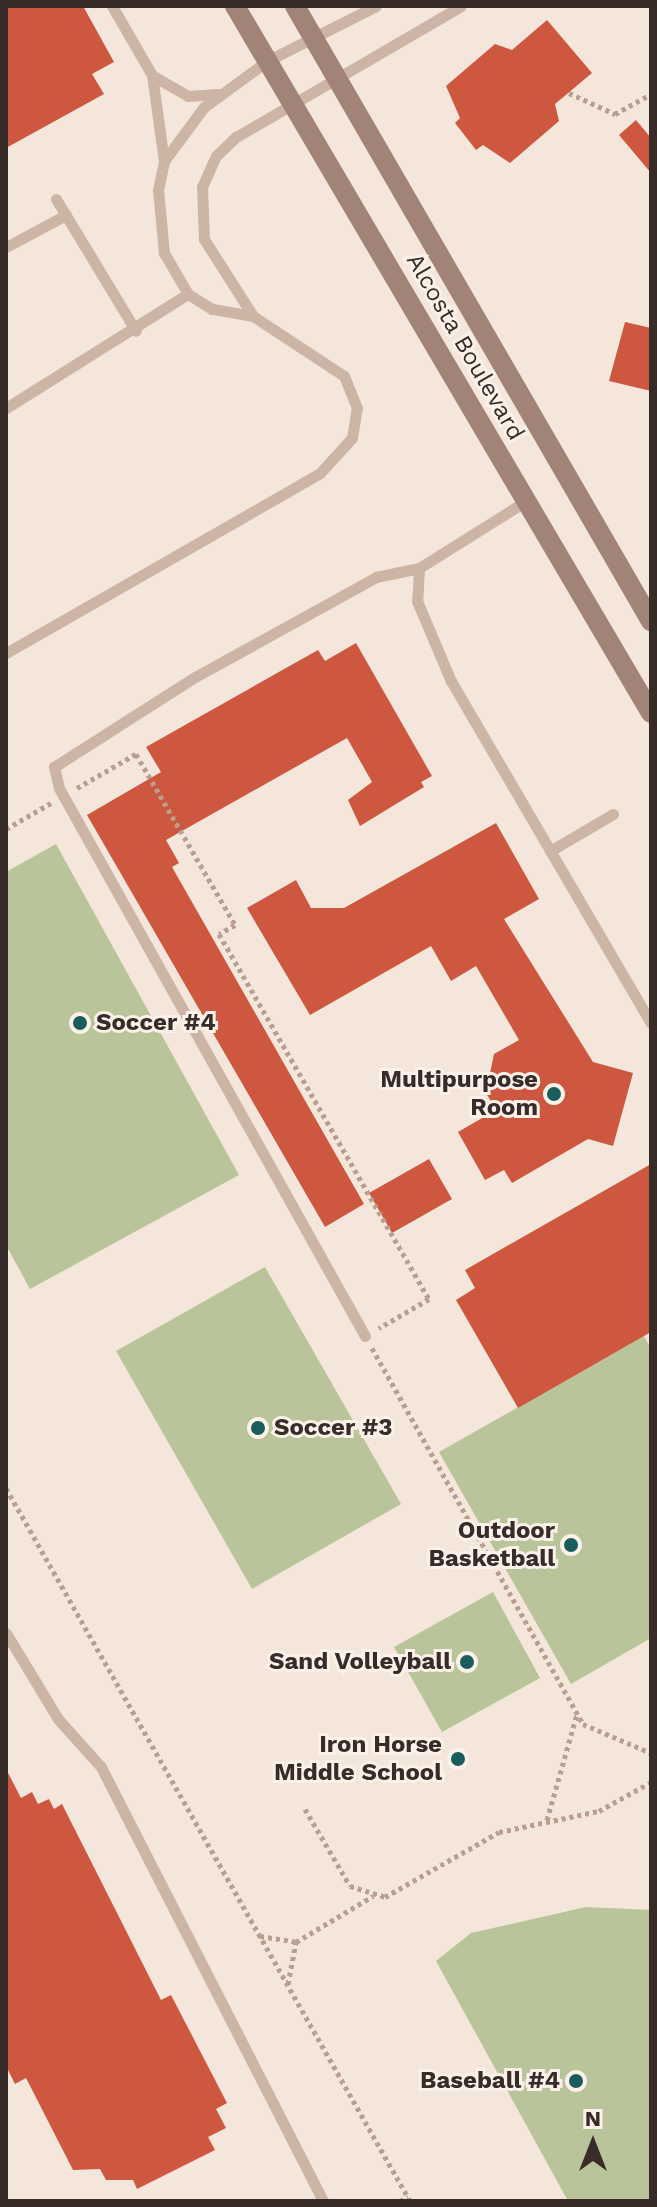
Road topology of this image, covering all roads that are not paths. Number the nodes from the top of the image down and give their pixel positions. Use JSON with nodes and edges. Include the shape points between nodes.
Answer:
{"nodes":[{"id":1,"x":112,"y":6,"type":"edge"},
{"id":2,"x":235,"y":6,"type":"edge"},
{"id":3,"x":295,"y":6,"type":"edge"},
{"id":4,"x":376,"y":6,"type":"edge"},
{"id":5,"x":461,"y":6,"type":"edge"},
{"id":6,"x":313,"y":38,"type":"junction"},
{"id":7,"x":267,"y":61,"type":"junction"},
{"id":8,"x":152,"y":75,"type":"junction"},
{"id":9,"x":336,"y":78,"type":"junction"},
{"id":10,"x":222,"y":93,"type":"junction"},
{"id":11,"x":293,"y":104,"type":"junction"},
{"id":12,"x":164,"y":161,"type":"junction"},
{"id":13,"x":56,"y":199,"type":"dead end"},
{"id":14,"x":66,"y":215,"type":"junction"},
{"id":15,"x":6,"y":247,"type":"edge"},
{"id":16,"x":188,"y":294,"type":"junction"},
{"id":17,"x":253,"y":316,"type":"junction"},
{"id":18,"x":136,"y":331,"type":"junction"},
{"id":19,"x":6,"y":408,"type":"edge"},
{"id":20,"x":526,"y":501,"type":"junction"},
{"id":21,"x":419,"y":568,"type":"junction"},
{"id":22,"x":651,"y":621,"type":"edge"},
{"id":23,"x":6,"y":653,"type":"edge"},
{"id":24,"x":651,"y":713,"type":"edge"},
{"id":25,"x":613,"y":814,"type":"dead end"},
{"id":26,"x":550,"y":851,"type":"junction"},
{"id":27,"x":651,"y":1023,"type":"edge"},
{"id":28,"x":365,"y":1336,"type":"road end"},
{"id":29,"x":6,"y":1633,"type":"edge"},
{"id":30,"x":323,"y":2201,"type":"edge"}],
"edges":[{"from":1,"to":8,"type":"lane"},
{"from":2,"to":7,"type":"main road","name":"Alcosta Boulevard"},
{"from":3,"to":6,"type":"main road","name":"Alcosta Boulevard"},
{"from":4,"to":6,"type":"lane"},
{"from":5,"to":9,"type":"lane"},
{"from":6,"to":7,"type":"lane"},
{"from":6,"to":9,"type":"main road","name":"Alcosta Boulevard"},
{"from":7,"to":10,"type":"lane"},
{"from":7,"to":11,"type":"main road","name":"Alcosta Boulevard"},
{"from":8,"to":10,"type":"lane","via":[[188,96]]},
{"from":8,"to":12,"type":"lane"},
{"from":9,"to":11,"type":"lane"},
{"from":9,"to":22,"type":"main road","name":"Alcosta Boulevard"},
{"from":10,"to":12,"type":"lane","via":[[183,129]]},
{"from":11,"to":17,"type":"lane","via":[[236,137],[202,187],[204,239]]},
{"from":11,"to":20,"type":"main road","name":"Alcosta Boulevard"},
{"from":12,"to":16,"type":"lane","via":[[159,225],[164,253]]},
{"from":13,"to":14,"type":"lane"},
{"from":14,"to":15,"type":"lane"},
{"from":14,"to":18,"type":"lane"},
{"from":16,"to":17,"type":"lane","via":[[212,309]]},
{"from":16,"to":18,"type":"lane"},
{"from":17,"to":23,"type":"lane","via":[[344,376],[357,408],[340,459]]},
{"from":18,"to":19,"type":"lane"},
{"from":20,"to":21,"type":"lane"},
{"from":20,"to":24,"type":"main road","name":"Alcosta Boulevard"},
{"from":21,"to":26,"type":"lane","via":[[417,601],[451,681]]},
{"from":21,"to":28,"type":"lane","via":[[376,577],[54,767],[63,796]]},
{"from":25,"to":26,"type":"lane"},
{"from":26,"to":27,"type":"lane"},
{"from":29,"to":30,"type":"lane","via":[[58,1719],[101,1767]]}]}
